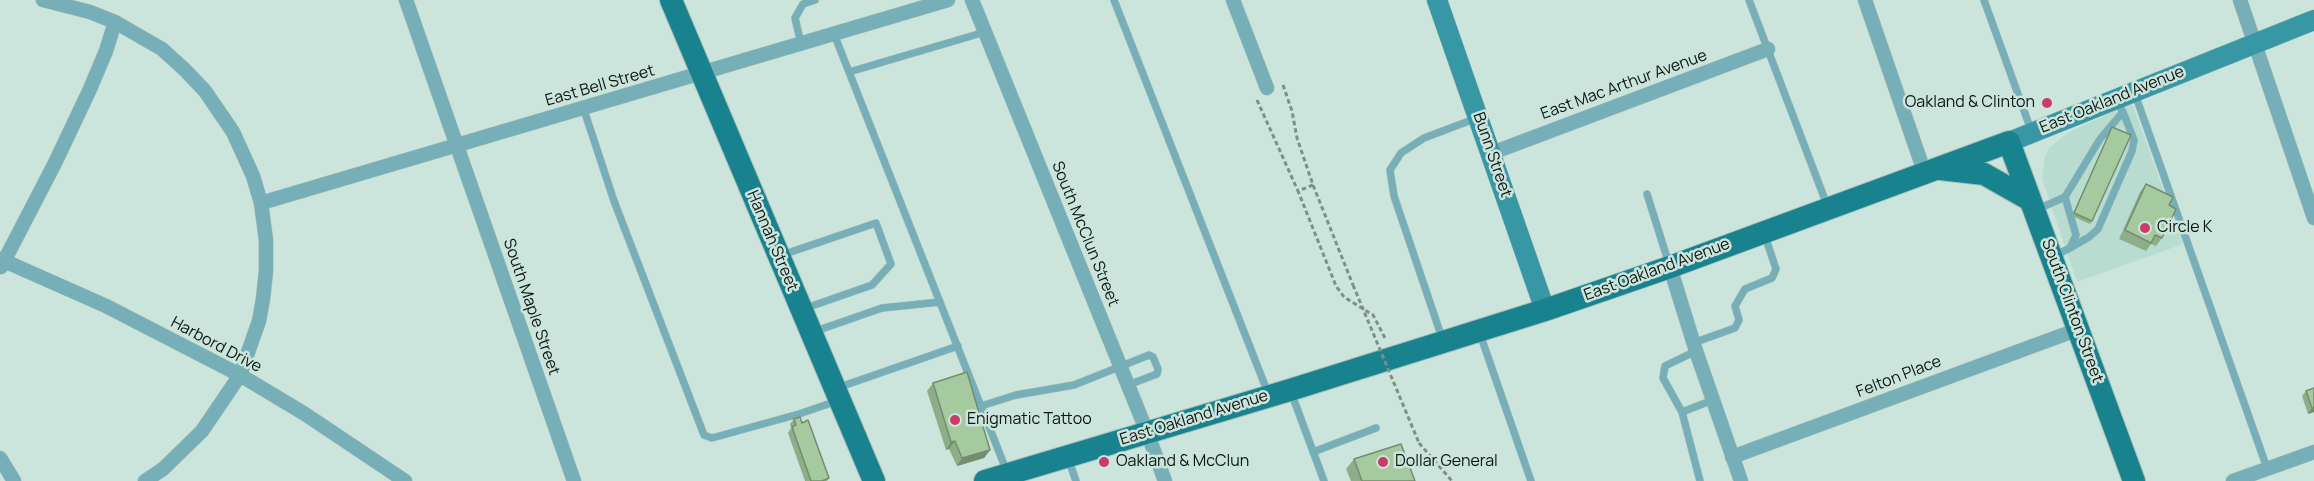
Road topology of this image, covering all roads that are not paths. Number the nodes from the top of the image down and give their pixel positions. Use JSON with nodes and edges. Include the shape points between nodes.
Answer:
{"nodes":[{"id":1,"x":49,"y":0,"type":"edge"},
{"id":2,"x":406,"y":0,"type":"edge"},
{"id":3,"x":671,"y":0,"type":"edge"},
{"id":4,"x":815,"y":0,"type":"edge"},
{"id":5,"x":948,"y":0,"type":"edge"},
{"id":6,"x":972,"y":0,"type":"edge"},
{"id":7,"x":1114,"y":0,"type":"edge"},
{"id":8,"x":1233,"y":0,"type":"edge"},
{"id":9,"x":1749,"y":0,"type":"edge"},
{"id":10,"x":1865,"y":0,"type":"edge"},
{"id":11,"x":1984,"y":0,"type":"edge"},
{"id":12,"x":2240,"y":0,"type":"edge"},
{"id":13,"x":1440,"y":1,"type":"edge"},
{"id":14,"x":2314,"y":20,"type":"edge"},
{"id":15,"x":115,"y":22,"type":"junction"},
{"id":16,"x":986,"y":32,"type":"junction"},
{"id":17,"x":834,"y":34,"type":"junction"},
{"id":18,"x":2255,"y":42,"type":"junction"},
{"id":19,"x":801,"y":44,"type":"junction"},
{"id":20,"x":1768,"y":49,"type":"junction"},
{"id":21,"x":849,"y":72,"type":"junction"},
{"id":22,"x":702,"y":74,"type":"junction"},
{"id":23,"x":1267,"y":88,"type":"road end"},
{"id":24,"x":2124,"y":100,"type":"junction"},
{"id":25,"x":583,"y":108,"type":"junction"},
{"id":26,"x":1479,"y":117,"type":"junction"},
{"id":27,"x":2032,"y":132,"type":"junction"},
{"id":28,"x":2009,"y":142,"type":"junction"},
{"id":29,"x":457,"y":145,"type":"junction"},
{"id":30,"x":1492,"y":153,"type":"junction"},
{"id":31,"x":1928,"y":170,"type":"junction"},
{"id":32,"x":1647,"y":194,"type":"dead end"},
{"id":33,"x":2065,"y":197,"type":"junction"},
{"id":34,"x":261,"y":202,"type":"junction"},
{"id":35,"x":2032,"y":205,"type":"junction"},
{"id":36,"x":1828,"y":207,"type":"junction"},
{"id":37,"x":2314,"y":218,"type":"edge"},
{"id":38,"x":1764,"y":231,"type":"junction"},
{"id":39,"x":2061,"y":253,"type":"junction"},
{"id":40,"x":778,"y":256,"type":"junction"},
{"id":41,"x":1,"y":263,"type":"edge"},
{"id":42,"x":1670,"y":267,"type":"junction"},
{"id":43,"x":940,"y":302,"type":"junction"},
{"id":44,"x":801,"y":310,"type":"junction"},
{"id":45,"x":1545,"y":310,"type":"junction"},
{"id":46,"x":2079,"y":329,"type":"junction"},
{"id":47,"x":1479,"y":331,"type":"junction"},
{"id":48,"x":811,"y":333,"type":"junction"},
{"id":49,"x":1443,"y":342,"type":"junction"},
{"id":50,"x":958,"y":346,"type":"junction"},
{"id":51,"x":1695,"y":347,"type":"junction"},
{"id":52,"x":1121,"y":366,"type":"junction"},
{"id":53,"x":240,"y":375,"type":"junction"},
{"id":54,"x":1128,"y":385,"type":"junction"},
{"id":55,"x":1280,"y":392,"type":"junction"},
{"id":56,"x":837,"y":395,"type":"junction"},
{"id":57,"x":1713,"y":400,"type":"junction"},
{"id":58,"x":981,"y":406,"type":"junction"},
{"id":59,"x":1682,"y":412,"type":"junction"},
{"id":60,"x":1376,"y":428,"type":"dead end"},
{"id":61,"x":1147,"y":432,"type":"junction"},
{"id":62,"x":1313,"y":452,"type":"junction"},
{"id":63,"x":2314,"y":452,"type":"edge"},
{"id":64,"x":1067,"y":456,"type":"junction"},
{"id":65,"x":1732,"y":457,"type":"junction"},
{"id":66,"x":0,"y":458,"type":"edge"},
{"id":67,"x":2267,"y":468,"type":"junction"},
{"id":68,"x":1008,"y":474,"type":"junction"},
{"id":69,"x":1161,"y":480,"type":"edge"},
{"id":70,"x":14,"y":481,"type":"edge"},
{"id":71,"x":145,"y":481,"type":"edge"},
{"id":72,"x":405,"y":481,"type":"edge"},
{"id":73,"x":574,"y":481,"type":"edge"},
{"id":74,"x":874,"y":481,"type":"edge"},
{"id":75,"x":986,"y":481,"type":"edge"},
{"id":76,"x":1076,"y":481,"type":"edge"},
{"id":77,"x":1324,"y":481,"type":"edge"},
{"id":78,"x":1531,"y":481,"type":"edge"},
{"id":79,"x":1700,"y":481,"type":"edge"},
{"id":80,"x":1741,"y":481,"type":"edge"},
{"id":81,"x":2134,"y":481,"type":"edge"},
{"id":82,"x":2233,"y":481,"type":"edge"}],
"edges":[{"from":1,"to":15,"type":"street"},
{"from":2,"to":29,"type":"street","name":"South Maple Street"},
{"from":3,"to":22,"type":"main road","name":"Hannah Street"},
{"from":4,"to":19,"type":"lane","via":[[803,4],[795,18]]},
{"from":5,"to":17,"type":"street","name":"East Bell Street"},
{"from":6,"to":16,"type":"street","name":"South McClun Street"},
{"from":7,"to":55,"type":"lane"},
{"from":8,"to":23,"type":"street"},
{"from":9,"to":20,"type":"lane"},
{"from":10,"to":31,"type":"street"},
{"from":11,"to":27,"type":"lane"},
{"from":12,"to":18,"type":"street"},
{"from":13,"to":26,"type":"street","name":"Bunn Street"},
{"from":14,"to":18,"type":"street","name":"East Oakland Avenue"},
{"from":15,"to":34,"type":"street","via":[[162,49],[205,91],[233,132]]},
{"from":15,"to":41,"type":"street","via":[[90,89],[55,163]]},
{"from":16,"to":21,"type":"lane"},
{"from":16,"to":52,"type":"street","name":"South McClun Street"},
{"from":17,"to":19,"type":"street","name":"East Bell Street"},
{"from":17,"to":21,"type":"lane"},
{"from":18,"to":24,"type":"street","name":"East Oakland Avenue"},
{"from":18,"to":37,"type":"street"},
{"from":19,"to":22,"type":"street","name":"East Bell Street"},
{"from":20,"to":30,"type":"street","name":"East Mac Arthur Avenue"},
{"from":20,"to":36,"type":"lane"},
{"from":21,"to":43,"type":"lane"},
{"from":22,"to":25,"type":"street","name":"East Bell Street"},
{"from":22,"to":40,"type":"main road","name":"Hannah Street"},
{"from":24,"to":27,"type":"street","name":"East Oakland Avenue"},
{"from":24,"to":33,"type":"lane"},
{"from":24,"to":39,"type":"lane","via":[[2134,140],[2132,151],[2098,229]]},
{"from":24,"to":67,"type":"lane"},
{"from":25,"to":29,"type":"street","name":"East Bell Street"},
{"from":25,"to":56,"type":"lane","via":[[620,217],[704,435],[712,438],[799,414]]},
{"from":26,"to":30,"type":"street","name":"Bunn Street"},
{"from":26,"to":49,"type":"lane","via":[[1424,138],[1401,153],[1390,170],[1394,196]]},
{"from":27,"to":28,"type":"street","name":"East Oakland Avenue"},
{"from":28,"to":31,"type":"main road","name":"East Oakland Avenue"},
{"from":28,"to":35,"type":"main road","name":"South Clinton Street"},
{"from":29,"to":34,"type":"street","name":"East Bell Street"},
{"from":29,"to":73,"type":"street","name":"South Maple Street"},
{"from":30,"to":45,"type":"street","name":"Bunn Street"},
{"from":31,"to":35,"type":"main road","via":[[1984,174]]},
{"from":31,"to":36,"type":"main road","name":"East Oakland Avenue"},
{"from":32,"to":42,"type":"lane"},
{"from":33,"to":35,"type":"lane"},
{"from":33,"to":39,"type":"lane","via":[[2076,235]]},
{"from":34,"to":53,"type":"street","via":[[266,240],[263,299]]},
{"from":35,"to":39,"type":"main road","name":"South Clinton Street"},
{"from":36,"to":38,"type":"main road","name":"East Oakland Avenue"},
{"from":38,"to":42,"type":"main road","name":"East Oakland Avenue"},
{"from":38,"to":51,"type":"lane","via":[[1775,274],[1745,290],[1735,306],[1739,320],[1735,328]]},
{"from":39,"to":46,"type":"main road","name":"South Clinton Street"},
{"from":40,"to":44,"type":"main road","name":"Hannah Street"},
{"from":40,"to":44,"type":"lane","via":[[876,223],[891,264],[872,285]]},
{"from":41,"to":53,"type":"street","name":"Harbord Drive","via":[[106,306]]},
{"from":42,"to":45,"type":"main road","name":"East Oakland Avenue"},
{"from":42,"to":51,"type":"street"},
{"from":43,"to":48,"type":"lane","via":[[882,308]]},
{"from":43,"to":50,"type":"lane"},
{"from":44,"to":48,"type":"main road","name":"Hannah Street"},
{"from":45,"to":47,"type":"main road","name":"East Oakland Avenue"},
{"from":46,"to":65,"type":"street","name":"Felton Place"},
{"from":46,"to":81,"type":"main road","name":"South Clinton Street"},
{"from":47,"to":49,"type":"main road","name":"East Oakland Avenue"},
{"from":47,"to":78,"type":"lane"},
{"from":48,"to":56,"type":"main road","name":"Hannah Street"},
{"from":49,"to":55,"type":"main road","name":"East Oakland Avenue"},
{"from":50,"to":56,"type":"lane"},
{"from":50,"to":58,"type":"lane"},
{"from":51,"to":57,"type":"street"},
{"from":51,"to":59,"type":"lane","via":[[1665,366],[1663,378]]},
{"from":52,"to":54,"type":"street","name":"South McClun Street"},
{"from":52,"to":54,"type":"lane","via":[[1151,355],[1158,369],[1157,374]]},
{"from":52,"to":58,"type":"lane","via":[[1074,385],[1016,395]]},
{"from":53,"to":71,"type":"street","via":[[202,431]]},
{"from":53,"to":72,"type":"street","name":"Harbord Drive"},
{"from":54,"to":61,"type":"street","name":"South McClun Street"},
{"from":55,"to":61,"type":"main road","name":"East Oakland Avenue"},
{"from":55,"to":62,"type":"lane"},
{"from":56,"to":74,"type":"main road","name":"Hannah Street"},
{"from":57,"to":59,"type":"lane"},
{"from":57,"to":65,"type":"street"},
{"from":58,"to":68,"type":"lane"},
{"from":59,"to":79,"type":"lane"},
{"from":60,"to":62,"type":"lane"},
{"from":61,"to":64,"type":"main road","name":"East Oakland Avenue"},
{"from":61,"to":69,"type":"street","name":"South McClun Street"},
{"from":62,"to":77,"type":"lane"},
{"from":63,"to":67,"type":"street"},
{"from":64,"to":68,"type":"main road","name":"East Oakland Avenue"},
{"from":64,"to":76,"type":"lane"},
{"from":65,"to":80,"type":"street"},
{"from":66,"to":70,"type":"street"},
{"from":67,"to":82,"type":"street"},
{"from":68,"to":75,"type":"main road","name":"East Oakland Avenue"}]}
